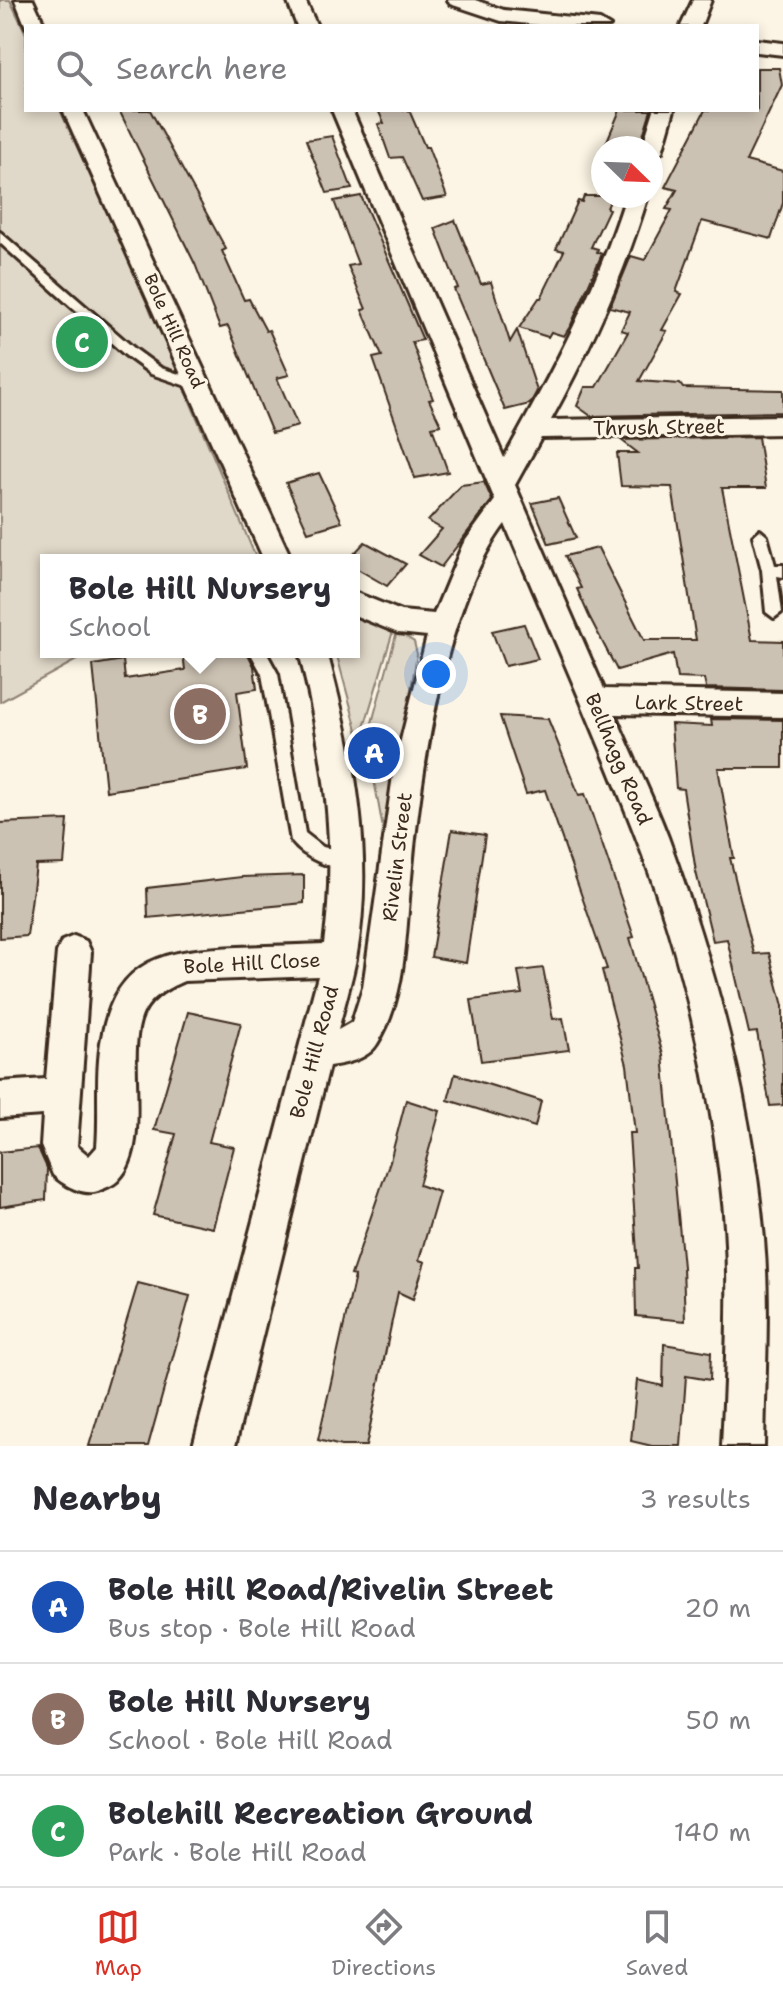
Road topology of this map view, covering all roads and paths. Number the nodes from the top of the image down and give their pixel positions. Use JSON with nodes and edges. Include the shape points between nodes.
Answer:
{"nodes":[{"id":1,"x":24,"y":0,"type":"edge"},
{"id":2,"x":296,"y":0,"type":"edge"},
{"id":3,"x":457,"y":0,"type":"edge"},
{"id":4,"x":702,"y":0,"type":"edge"},
{"id":5,"x":34,"y":24,"type":"edge"},
{"id":6,"x":306,"y":24,"type":"edge"},
{"id":7,"x":582,"y":24,"type":"edge"},
{"id":8,"x":692,"y":24,"type":"edge"},
{"id":9,"x":759,"y":46,"type":"edge"},
{"id":10,"x":783,"y":49,"type":"edge"},
{"id":11,"x":74,"y":112,"type":"edge"},
{"id":12,"x":343,"y":112,"type":"edge"},
{"id":13,"x":663,"y":112,"type":"edge"},
{"id":14,"x":656,"y":136,"type":"edge"},
{"id":15,"x":633,"y":208,"type":"edge"},
{"id":16,"x":0,"y":236,"type":"edge"},
{"id":17,"x":198,"y":385,"type":"junction"},
{"id":18,"x":783,"y":425,"type":"edge"},
{"id":19,"x":536,"y":429,"type":"junction"},
{"id":20,"x":506,"y":493,"type":"junction"},
{"id":21,"x":760,"y":536,"type":"dead end"},
{"id":22,"x":279,"y":554,"type":"edge"},
{"id":23,"x":776,"y":570,"type":"edge"},
{"id":24,"x":360,"y":606,"type":"edge"},
{"id":25,"x":774,"y":612,"type":"dead end"},
{"id":26,"x":444,"y":626,"type":"junction"},
{"id":27,"x":261,"y":658,"type":"edge"},
{"id":28,"x":315,"y":658,"type":"edge"},
{"id":29,"x":595,"y":701,"type":"junction"},
{"id":30,"x":783,"y":705,"type":"edge"},
{"id":31,"x":349,"y":860,"type":"junction"},
{"id":32,"x":74,"y":952,"type":"dead end"},
{"id":33,"x":339,"y":959,"type":"junction"},
{"id":34,"x":314,"y":1050,"type":"junction"},
{"id":35,"x":62,"y":1096,"type":"junction"},
{"id":36,"x":0,"y":1100,"type":"edge"},
{"id":37,"x":214,"y":1446,"type":"edge"},
{"id":38,"x":743,"y":1446,"type":"edge"}],
"edges":[{"from":1,"to":5,"type":"street"},
{"from":2,"to":6,"type":"street"},
{"from":3,"to":7,"type":"street","via":[[501,15]]},
{"from":4,"to":8,"type":"street"},
{"from":9,"to":10,"type":"street"},
{"from":11,"to":17,"type":"street","name":"Bole Hill Road"},
{"from":12,"to":20,"type":"street","name":"Bellhagg Road"},
{"from":13,"to":14,"type":"street"},
{"from":15,"to":19,"type":"street","name":"Rivelin Street","via":[[578,348]]},
{"from":16,"to":17,"type":"lane","via":[[130,352],[156,371]]},
{"from":17,"to":22,"type":"street","name":"Bole Hill Road"},
{"from":18,"to":19,"type":"street","name":"Thrush Street"},
{"from":19,"to":20,"type":"street","name":"Rivelin Street"},
{"from":20,"to":26,"type":"street","name":"Rivelin Street","via":[[469,552]]},
{"from":20,"to":29,"type":"street","name":"Bellhagg Road"},
{"from":21,"to":23,"type":"lane"},
{"from":23,"to":25,"type":"lane"},
{"from":24,"to":26,"type":"street","via":[[398,622]]},
{"from":26,"to":34,"type":"street","name":"Rivelin Street","via":[[422,699],[401,806],[390,925],[374,1014],[352,1044]]},
{"from":27,"to":31,"type":"lane","via":[[270,674],[297,836],[322,856]]},
{"from":28,"to":31,"type":"street","name":"Bole Hill Road","via":[[336,740]]},
{"from":29,"to":30,"type":"street","name":"Lark Street"},
{"from":29,"to":38,"type":"street","name":"Bellhagg Road","via":[[662,863],[719,1059],[746,1242]]},
{"from":31,"to":33,"type":"street","name":"Bole Hill Road"},
{"from":32,"to":35,"type":"street","name":"Bole Hill Close"},
{"from":33,"to":34,"type":"street","name":"Bole Hill Road"},
{"from":33,"to":35,"type":"street","name":"Bole Hill Close","via":[[184,965],[146,980],[132,993],[120,1023],[115,1151],[106,1167],[91,1175],[62,1161]]},
{"from":34,"to":37,"type":"street","name":"Bole Hill Road"},
{"from":35,"to":36,"type":"street"}]}
